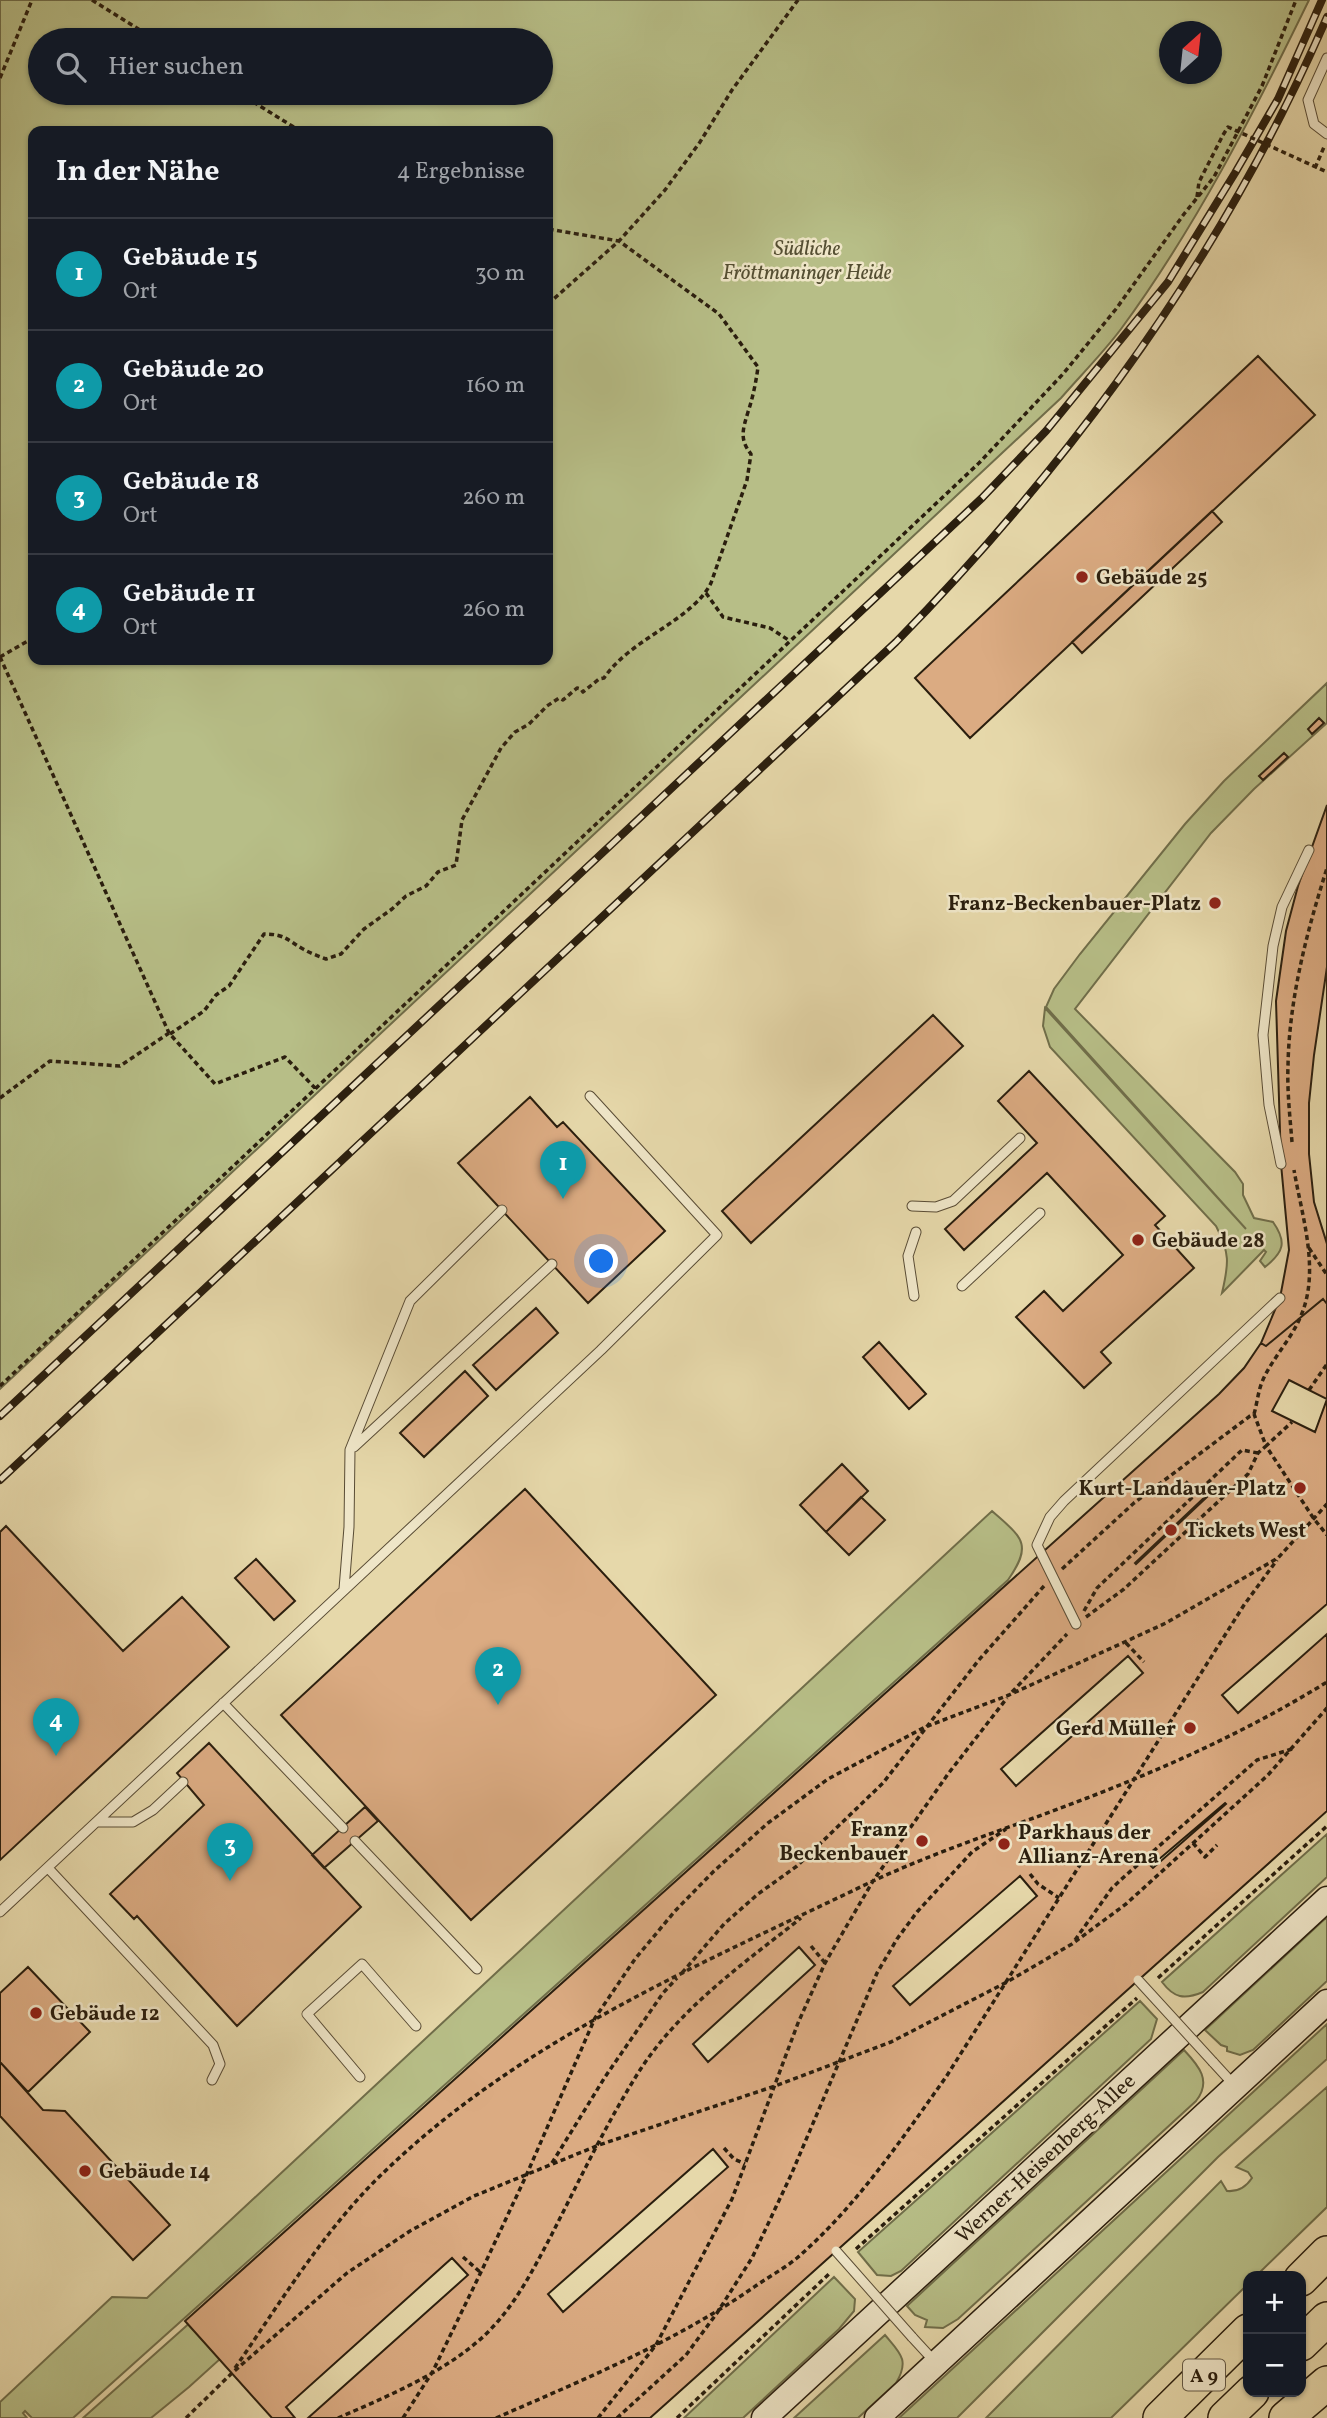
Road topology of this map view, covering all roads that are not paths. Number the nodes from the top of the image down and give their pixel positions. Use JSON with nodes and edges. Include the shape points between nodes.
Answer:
{"nodes":[{"id":1,"x":1327,"y":58,"type":"edge"},
{"id":2,"x":1327,"y":134,"type":"edge"},
{"id":3,"x":1309,"y":850,"type":"dead end"},
{"id":4,"x":590,"y":1096,"type":"dead end"},
{"id":5,"x":1020,"y":1138,"type":"dead end"},
{"id":6,"x":1281,"y":1164,"type":"dead end"},
{"id":7,"x":912,"y":1206,"type":"dead end"},
{"id":8,"x":502,"y":1210,"type":"dead end"},
{"id":9,"x":1040,"y":1213,"type":"dead end"},
{"id":10,"x":916,"y":1232,"type":"dead end"},
{"id":11,"x":552,"y":1264,"type":"dead end"},
{"id":12,"x":962,"y":1286,"type":"dead end"},
{"id":13,"x":914,"y":1296,"type":"dead end"},
{"id":14,"x":1280,"y":1298,"type":"dead end"},
{"id":15,"x":350,"y":1450,"type":"junction"},
{"id":16,"x":344,"y":1589,"type":"junction"},
{"id":17,"x":1076,"y":1624,"type":"road end"},
{"id":18,"x":223,"y":1703,"type":"junction"},
{"id":19,"x":183,"y":1783,"type":"dead end"},
{"id":20,"x":97,"y":1822,"type":"junction"},
{"id":21,"x":343,"y":1828,"type":"dead end"},
{"id":22,"x":355,"y":1841,"type":"dead end"},
{"id":23,"x":48,"y":1868,"type":"junction"},
{"id":24,"x":1327,"y":1899,"type":"edge"},
{"id":25,"x":0,"y":1912,"type":"edge"},
{"id":26,"x":477,"y":1969,"type":"dead end"},
{"id":27,"x":1138,"y":1980,"type":"dead end"},
{"id":28,"x":1327,"y":2002,"type":"edge"},
{"id":29,"x":416,"y":2026,"type":"dead end"},
{"id":30,"x":360,"y":2077,"type":"dead end"},
{"id":31,"x":212,"y":2080,"type":"dead end"},
{"id":32,"x":1236,"y":2087,"type":"junction"},
{"id":33,"x":836,"y":2251,"type":"dead end"},
{"id":34,"x":1327,"y":2253,"type":"edge"},
{"id":35,"x":1306,"y":2274,"type":"edge"},
{"id":36,"x":1327,"y":2319,"type":"edge"},
{"id":37,"x":1245,"y":2334,"type":"edge"},
{"id":38,"x":1306,"y":2339,"type":"edge"},
{"id":39,"x":937,"y":2363,"type":"junction"},
{"id":40,"x":1327,"y":2383,"type":"edge"},
{"id":41,"x":1247,"y":2397,"type":"edge"},
{"id":42,"x":764,"y":2418,"type":"edge"},
{"id":43,"x":877,"y":2418,"type":"edge"},
{"id":44,"x":1160,"y":2418,"type":"edge"},
{"id":45,"x":1225,"y":2418,"type":"edge"},
{"id":46,"x":1286,"y":2418,"type":"edge"}],
"edges":[{"from":1,"to":2,"type":"lane","via":[[1308,100],[1314,124]]},
{"from":3,"to":6,"type":"lane","via":[[1282,906],[1263,1035],[1269,1105]]},
{"from":4,"to":16,"type":"lane","via":[[717,1235],[601,1350]]},
{"from":5,"to":7,"type":"lane","via":[[953,1200],[936,1207]]},
{"from":8,"to":15,"type":"lane","via":[[411,1301]]},
{"from":9,"to":12,"type":"lane"},
{"from":10,"to":13,"type":"lane","via":[[908,1256]]},
{"from":11,"to":15,"type":"lane"},
{"from":14,"to":17,"type":"lane","via":[[1050,1517],[1037,1545]]},
{"from":15,"to":16,"type":"lane"},
{"from":16,"to":18,"type":"lane"},
{"from":18,"to":20,"type":"lane"},
{"from":18,"to":21,"type":"lane"},
{"from":19,"to":20,"type":"lane","via":[[133,1822]]},
{"from":20,"to":23,"type":"lane"},
{"from":22,"to":26,"type":"lane"},
{"from":23,"to":25,"type":"lane"},
{"from":23,"to":31,"type":"lane","via":[[213,2045],[220,2064]]},
{"from":24,"to":42,"type":"street","name":"Werner-Heisenberg-Allee"},
{"from":27,"to":32,"type":"lane","bridge":true},
{"from":28,"to":32,"type":"street"},
{"from":29,"to":30,"type":"lane","via":[[362,1964],[352,1972],[307,2014]]},
{"from":32,"to":39,"type":"street"},
{"from":33,"to":39,"type":"lane","bridge":true},
{"from":34,"to":35,"type":"highway"},
{"from":36,"to":38,"type":"highway"},
{"from":37,"to":44,"type":"highway","number":"A 9"},
{"from":39,"to":43,"type":"street"},
{"from":40,"to":46,"type":"highway"},
{"from":41,"to":45,"type":"highway","number":"A 9"}]}
